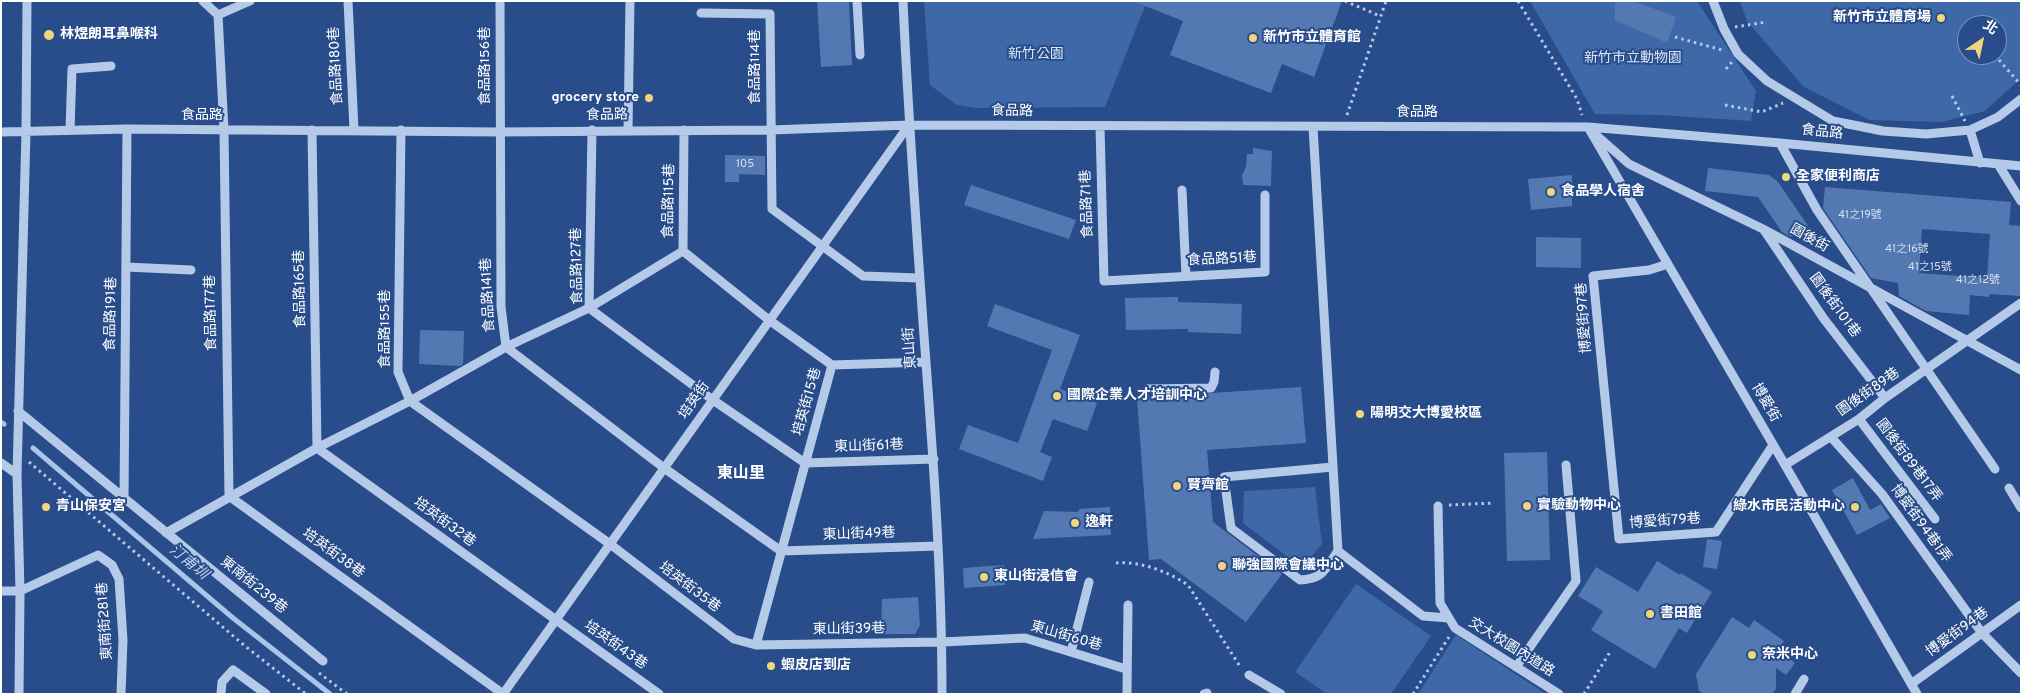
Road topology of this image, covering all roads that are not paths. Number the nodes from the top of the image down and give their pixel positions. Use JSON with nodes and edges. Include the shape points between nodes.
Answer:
{"nodes":[{"id":1,"x":27,"y":1,"type":"edge"},
{"id":2,"x":203,"y":1,"type":"edge"},
{"id":3,"x":250,"y":1,"type":"edge"},
{"id":4,"x":348,"y":1,"type":"edge"},
{"id":5,"x":500,"y":1,"type":"edge"},
{"id":6,"x":630,"y":1,"type":"edge"},
{"id":7,"x":857,"y":1,"type":"edge"},
{"id":8,"x":903,"y":1,"type":"edge"},
{"id":9,"x":1713,"y":1,"type":"edge"},
{"id":10,"x":701,"y":13,"type":"dead end"},
{"id":11,"x":218,"y":15,"type":"junction"},
{"id":12,"x":860,"y":55,"type":"dead end"},
{"id":13,"x":111,"y":66,"type":"dead end"},
{"id":14,"x":2021,"y":99,"type":"edge"},
{"id":15,"x":908,"y":125,"type":"junction"},
{"id":16,"x":1100,"y":127,"type":"junction"},
{"id":17,"x":1312,"y":127,"type":"junction"},
{"id":18,"x":1588,"y":127,"type":"junction"},
{"id":19,"x":127,"y":129,"type":"junction"},
{"id":20,"x":70,"y":130,"type":"junction"},
{"id":21,"x":224,"y":130,"type":"junction"},
{"id":22,"x":312,"y":130,"type":"junction"},
{"id":23,"x":354,"y":130,"type":"junction"},
{"id":24,"x":401,"y":130,"type":"junction"},
{"id":25,"x":592,"y":130,"type":"junction"},
{"id":26,"x":628,"y":130,"type":"junction"},
{"id":27,"x":684,"y":130,"type":"junction"},
{"id":28,"x":770,"y":130,"type":"junction"},
{"id":29,"x":1970,"y":130,"type":"junction"},
{"id":30,"x":1,"y":132,"type":"edge"},
{"id":31,"x":26,"y":132,"type":"junction"},
{"id":32,"x":500,"y":132,"type":"junction"},
{"id":33,"x":1780,"y":143,"type":"junction"},
{"id":34,"x":1980,"y":163,"type":"junction"},
{"id":35,"x":1998,"y":164,"type":"junction"},
{"id":36,"x":2021,"y":166,"type":"edge"},
{"id":37,"x":1182,"y":190,"type":"dead end"},
{"id":38,"x":1265,"y":195,"type":"dead end"},
{"id":39,"x":2021,"y":201,"type":"edge"},
{"id":40,"x":1763,"y":229,"type":"junction"},
{"id":41,"x":822,"y":246,"type":"junction"},
{"id":42,"x":683,"y":251,"type":"junction"},
{"id":43,"x":1668,"y":264,"type":"junction"},
{"id":44,"x":126,"y":267,"type":"junction"},
{"id":45,"x":191,"y":270,"type":"dead end"},
{"id":46,"x":1186,"y":276,"type":"junction"},
{"id":47,"x":920,"y":278,"type":"junction"},
{"id":48,"x":1104,"y":281,"type":"joint"},
{"id":49,"x":1871,"y":289,"type":"junction"},
{"id":50,"x":2021,"y":303,"type":"edge"},
{"id":51,"x":589,"y":308,"type":"junction"},
{"id":52,"x":770,"y":320,"type":"junction"},
{"id":53,"x":1967,"y":340,"type":"junction"},
{"id":54,"x":506,"y":347,"type":"junction"},
{"id":55,"x":926,"y":362,"type":"junction"},
{"id":56,"x":832,"y":365,"type":"junction"},
{"id":57,"x":2021,"y":370,"type":"edge"},
{"id":58,"x":1926,"y":371,"type":"junction"},
{"id":59,"x":1215,"y":372,"type":"dead end"},
{"id":60,"x":1148,"y":389,"type":"dead end"},
{"id":61,"x":1885,"y":398,"type":"junction"},
{"id":62,"x":713,"y":400,"type":"junction"},
{"id":63,"x":410,"y":401,"type":"junction"},
{"id":64,"x":1606,"y":402,"type":"joint"},
{"id":65,"x":18,"y":411,"type":"junction"},
{"id":66,"x":1859,"y":419,"type":"junction"},
{"id":67,"x":1831,"y":436,"type":"junction"},
{"id":68,"x":1774,"y":445,"type":"junction"},
{"id":69,"x":317,"y":448,"type":"junction"},
{"id":70,"x":934,"y":459,"type":"junction"},
{"id":71,"x":1,"y":463,"type":"edge"},
{"id":72,"x":804,"y":463,"type":"junction"},
{"id":73,"x":1785,"y":464,"type":"junction"},
{"id":74,"x":1566,"y":465,"type":"dead end"},
{"id":75,"x":1333,"y":467,"type":"junction"},
{"id":76,"x":664,"y":468,"type":"junction"},
{"id":77,"x":1995,"y":469,"type":"dead end"},
{"id":78,"x":17,"y":474,"type":"junction"},
{"id":79,"x":2009,"y":488,"type":"dead end"},
{"id":80,"x":229,"y":496,"type":"junction"},
{"id":81,"x":124,"y":500,"type":"junction"},
{"id":82,"x":1438,"y":506,"type":"road end"},
{"id":83,"x":2021,"y":508,"type":"edge"},
{"id":84,"x":1935,"y":519,"type":"dead end"},
{"id":85,"x":166,"y":533,"type":"junction"},
{"id":86,"x":610,"y":544,"type":"junction"},
{"id":87,"x":938,"y":546,"type":"junction"},
{"id":88,"x":1338,"y":551,"type":"junction"},
{"id":89,"x":781,"y":552,"type":"junction"},
{"id":90,"x":1089,"y":582,"type":"dead end"},
{"id":91,"x":1,"y":591,"type":"edge"},
{"id":92,"x":20,"y":591,"type":"junction"},
{"id":93,"x":2021,"y":604,"type":"edge"},
{"id":94,"x":1128,"y":605,"type":"dead end"},
{"id":95,"x":1449,"y":618,"type":"junction"},
{"id":96,"x":556,"y":620,"type":"junction"},
{"id":97,"x":1982,"y":633,"type":"junction"},
{"id":98,"x":942,"y":642,"type":"junction"},
{"id":99,"x":756,"y":645,"type":"junction"},
{"id":100,"x":1071,"y":652,"type":"junction"},
{"id":101,"x":323,"y":661,"type":"dead end"},
{"id":102,"x":1516,"y":667,"type":"junction"},
{"id":103,"x":1126,"y":669,"type":"junction"},
{"id":104,"x":2021,"y":673,"type":"edge"},
{"id":105,"x":1249,"y":675,"type":"road end"},
{"id":106,"x":1804,"y":679,"type":"dead end"},
{"id":107,"x":1911,"y":684,"type":"junction"},
{"id":108,"x":19,"y":694,"type":"edge"},
{"id":109,"x":121,"y":694,"type":"edge"},
{"id":110,"x":221,"y":694,"type":"edge"},
{"id":111,"x":266,"y":694,"type":"edge"},
{"id":112,"x":503,"y":694,"type":"edge"},
{"id":113,"x":659,"y":694,"type":"edge"},
{"id":114,"x":942,"y":694,"type":"edge"},
{"id":115,"x":1127,"y":694,"type":"edge"},
{"id":116,"x":1281,"y":694,"type":"edge"},
{"id":117,"x":1559,"y":694,"type":"edge"},
{"id":118,"x":1795,"y":694,"type":"edge"},
{"id":119,"x":1917,"y":694,"type":"edge"}],
"edges":[{"from":1,"to":31,"type":"street"},
{"from":2,"to":11,"type":"street"},
{"from":3,"to":11,"type":"street"},
{"from":4,"to":23,"type":"street","name":"食品路180巷"},
{"from":5,"to":32,"type":"street","name":"食品路156巷"},
{"from":6,"to":26,"type":"street"},
{"from":7,"to":12,"type":"street"},
{"from":8,"to":15,"type":"street","name":"東山街"},
{"from":9,"to":29,"type":"street","via":[[1738,54],[1767,81],[1833,121],[1883,131],[1926,134]]},
{"from":10,"to":28,"type":"street","name":"食品路114巷","via":[[770,14]]},
{"from":11,"to":21,"type":"street","name":"食品路177巷"},
{"from":13,"to":20,"type":"street","via":[[72,69]]},
{"from":14,"to":29,"type":"street","via":[[1998,117]]},
{"from":15,"to":16,"type":"street","name":"食品路"},
{"from":15,"to":28,"type":"street","name":"食品路"},
{"from":15,"to":41,"type":"street","name":"培英街"},
{"from":15,"to":47,"type":"street","name":"東山街"},
{"from":16,"to":17,"type":"street","name":"食品路"},
{"from":16,"to":48,"type":"street","name":"食品路71巷"},
{"from":17,"to":18,"type":"street","name":"食品路"},
{"from":17,"to":75,"type":"street"},
{"from":18,"to":33,"type":"street","name":"食品路"},
{"from":18,"to":40,"type":"street","name":"園後街","via":[[1629,164]]},
{"from":18,"to":43,"type":"street","name":"博愛街"},
{"from":19,"to":20,"type":"street","name":"食品路"},
{"from":19,"to":21,"type":"street","name":"食品路"},
{"from":19,"to":44,"type":"street","name":"食品路191巷"},
{"from":20,"to":31,"type":"street","name":"食品路"},
{"from":21,"to":22,"type":"street","name":"食品路"},
{"from":21,"to":80,"type":"street","name":"食品路177巷"},
{"from":22,"to":23,"type":"street","name":"食品路"},
{"from":22,"to":69,"type":"street","name":"食品路165巷"},
{"from":23,"to":24,"type":"street","name":"食品路"},
{"from":24,"to":32,"type":"street","name":"食品路"},
{"from":24,"to":63,"type":"street","name":"食品路155巷","via":[[398,372]]},
{"from":25,"to":26,"type":"street","name":"食品路"},
{"from":25,"to":32,"type":"street","name":"食品路"},
{"from":25,"to":51,"type":"street","name":"食品路127巷"},
{"from":26,"to":27,"type":"street","name":"食品路"},
{"from":27,"to":28,"type":"street","name":"食品路"},
{"from":27,"to":42,"type":"street","name":"食品路115巷"},
{"from":28,"to":41,"type":"street","via":[[772,209]]},
{"from":29,"to":34,"type":"street"},
{"from":30,"to":31,"type":"street","name":"食品路"},
{"from":31,"to":65,"type":"street"},
{"from":32,"to":54,"type":"street","name":"食品路141巷","via":[[501,307]]},
{"from":33,"to":34,"type":"street","name":"食品路"},
{"from":33,"to":49,"type":"street","via":[[1817,210]]},
{"from":34,"to":35,"type":"street","name":"食品路"},
{"from":35,"to":36,"type":"street","name":"食品路"},
{"from":35,"to":39,"type":"street"},
{"from":37,"to":46,"type":"street"},
{"from":38,"to":46,"type":"street","name":"食品路51巷","via":[[1265,272]]},
{"from":40,"to":49,"type":"street","name":"園後街"},
{"from":40,"to":61,"type":"street","name":"園後街101巷","via":[[1824,319]]},
{"from":41,"to":47,"type":"street","via":[[863,276]]},
{"from":41,"to":52,"type":"street","name":"培英街"},
{"from":42,"to":51,"type":"street"},
{"from":42,"to":52,"type":"street","name":"食品路115巷"},
{"from":43,"to":64,"type":"street","name":"博愛街97巷","via":[[1648,270],[1593,276]]},
{"from":43,"to":68,"type":"street","name":"博愛街"},
{"from":44,"to":45,"type":"street"},
{"from":44,"to":81,"type":"street","name":"食品路191巷"},
{"from":46,"to":48,"type":"street","name":"食品路51巷"},
{"from":47,"to":55,"type":"street","name":"東山街"},
{"from":49,"to":53,"type":"street","name":"園後街"},
{"from":49,"to":58,"type":"street"},
{"from":50,"to":53,"type":"street","name":"園後街89巷"},
{"from":51,"to":54,"type":"street"},
{"from":51,"to":62,"type":"street","name":"食品路127巷"},
{"from":52,"to":56,"type":"street","name":"培英街15巷"},
{"from":52,"to":62,"type":"street","name":"培英街"},
{"from":53,"to":57,"type":"street","name":"園後街"},
{"from":53,"to":58,"type":"street","name":"園後街89巷"},
{"from":54,"to":63,"type":"street"},
{"from":54,"to":76,"type":"street","name":"食品路141巷"},
{"from":55,"to":56,"type":"street"},
{"from":55,"to":70,"type":"street","name":"東山街"},
{"from":56,"to":72,"type":"street","name":"培英街15巷"},
{"from":58,"to":61,"type":"street","name":"園後街89巷"},
{"from":58,"to":77,"type":"street"},
{"from":59,"to":60,"type":"street","via":[[1211,388]]},
{"from":61,"to":66,"type":"street","name":"園後街89巷"},
{"from":62,"to":72,"type":"street","name":"食品路127巷"},
{"from":62,"to":76,"type":"street","name":"培英街"},
{"from":63,"to":69,"type":"street"},
{"from":63,"to":86,"type":"street"},
{"from":64,"to":68,"type":"street","name":"博愛街79巷","via":[[1619,539],[1716,532]]},
{"from":65,"to":78,"type":"street"},
{"from":65,"to":81,"type":"street","name":"東南街239巷"},
{"from":66,"to":67,"type":"street","name":"園後街89巷"},
{"from":66,"to":84,"type":"street","name":"園後街89巷17弄"},
{"from":67,"to":73,"type":"street","name":"園後街89巷"},
{"from":67,"to":97,"type":"street","name":"博愛街94巷1弄","via":[[1882,494]]},
{"from":68,"to":73,"type":"street","name":"博愛街"},
{"from":69,"to":80,"type":"street"},
{"from":69,"to":96,"type":"street","name":"培英街32巷"},
{"from":70,"to":72,"type":"street","name":"東山街61巷"},
{"from":70,"to":87,"type":"street","name":"東山街"},
{"from":71,"to":78,"type":"street"},
{"from":72,"to":89,"type":"street","name":"培英街15巷"},
{"from":73,"to":107,"type":"street","name":"博愛街"},
{"from":74,"to":102,"type":"street","via":[[1576,581]]},
{"from":75,"to":88,"type":"street"},
{"from":75,"to":88,"type":"street","via":[[1224,477],[1231,528],[1300,580],[1314,580]]},
{"from":76,"to":86,"type":"street","name":"培英街"},
{"from":76,"to":89,"type":"street","name":"食品路141巷"},
{"from":78,"to":92,"type":"street"},
{"from":79,"to":83,"type":"street"},
{"from":80,"to":85,"type":"street"},
{"from":80,"to":112,"type":"street","name":"培英街38巷"},
{"from":81,"to":85,"type":"street","name":"東南街239巷"},
{"from":82,"to":95,"type":"street","name":"交大校園內道路","via":[[1440,603]]},
{"from":85,"to":101,"type":"street","name":"東南街239巷"},
{"from":86,"to":96,"type":"street","name":"培英街"},
{"from":86,"to":99,"type":"street","name":"培英街35巷","via":[[734,639]]},
{"from":87,"to":89,"type":"street","name":"東山街49巷"},
{"from":87,"to":98,"type":"street","name":"東山街"},
{"from":88,"to":95,"type":"street","via":[[1422,616]]},
{"from":89,"to":99,"type":"street","name":"培英街15巷"},
{"from":90,"to":100,"type":"street"},
{"from":91,"to":92,"type":"street"},
{"from":92,"to":108,"type":"street"},
{"from":92,"to":109,"type":"street","name":"東南街281巷","via":[[98,555],[112,564],[119,578],[123,640]]},
{"from":93,"to":97,"type":"street","name":"博愛街94巷"},
{"from":94,"to":103,"type":"street"},
{"from":95,"to":102,"type":"street","name":"交大校園內道路","via":[[1455,628]]},
{"from":96,"to":112,"type":"street","name":"培英街"},
{"from":96,"to":113,"type":"street","name":"培英街43巷"},
{"from":97,"to":104,"type":"street","name":"博愛街94巷1弄"},
{"from":97,"to":107,"type":"street","name":"博愛街94巷"},
{"from":98,"to":99,"type":"street","name":"東山街39巷"},
{"from":98,"to":100,"type":"street","name":"東山街60巷","via":[[1025,638]]},
{"from":98,"to":114,"type":"street","name":"東山街"},
{"from":100,"to":103,"type":"street","name":"東山街60巷"},
{"from":102,"to":117,"type":"street","name":"交大校園內道路"},
{"from":103,"to":115,"type":"street"},
{"from":105,"to":116,"type":"street"},
{"from":106,"to":118,"type":"street"},
{"from":107,"to":119,"type":"street","name":"博愛街"},
{"from":110,"to":111,"type":"street","via":[[222,682],[232,670]]}]}
